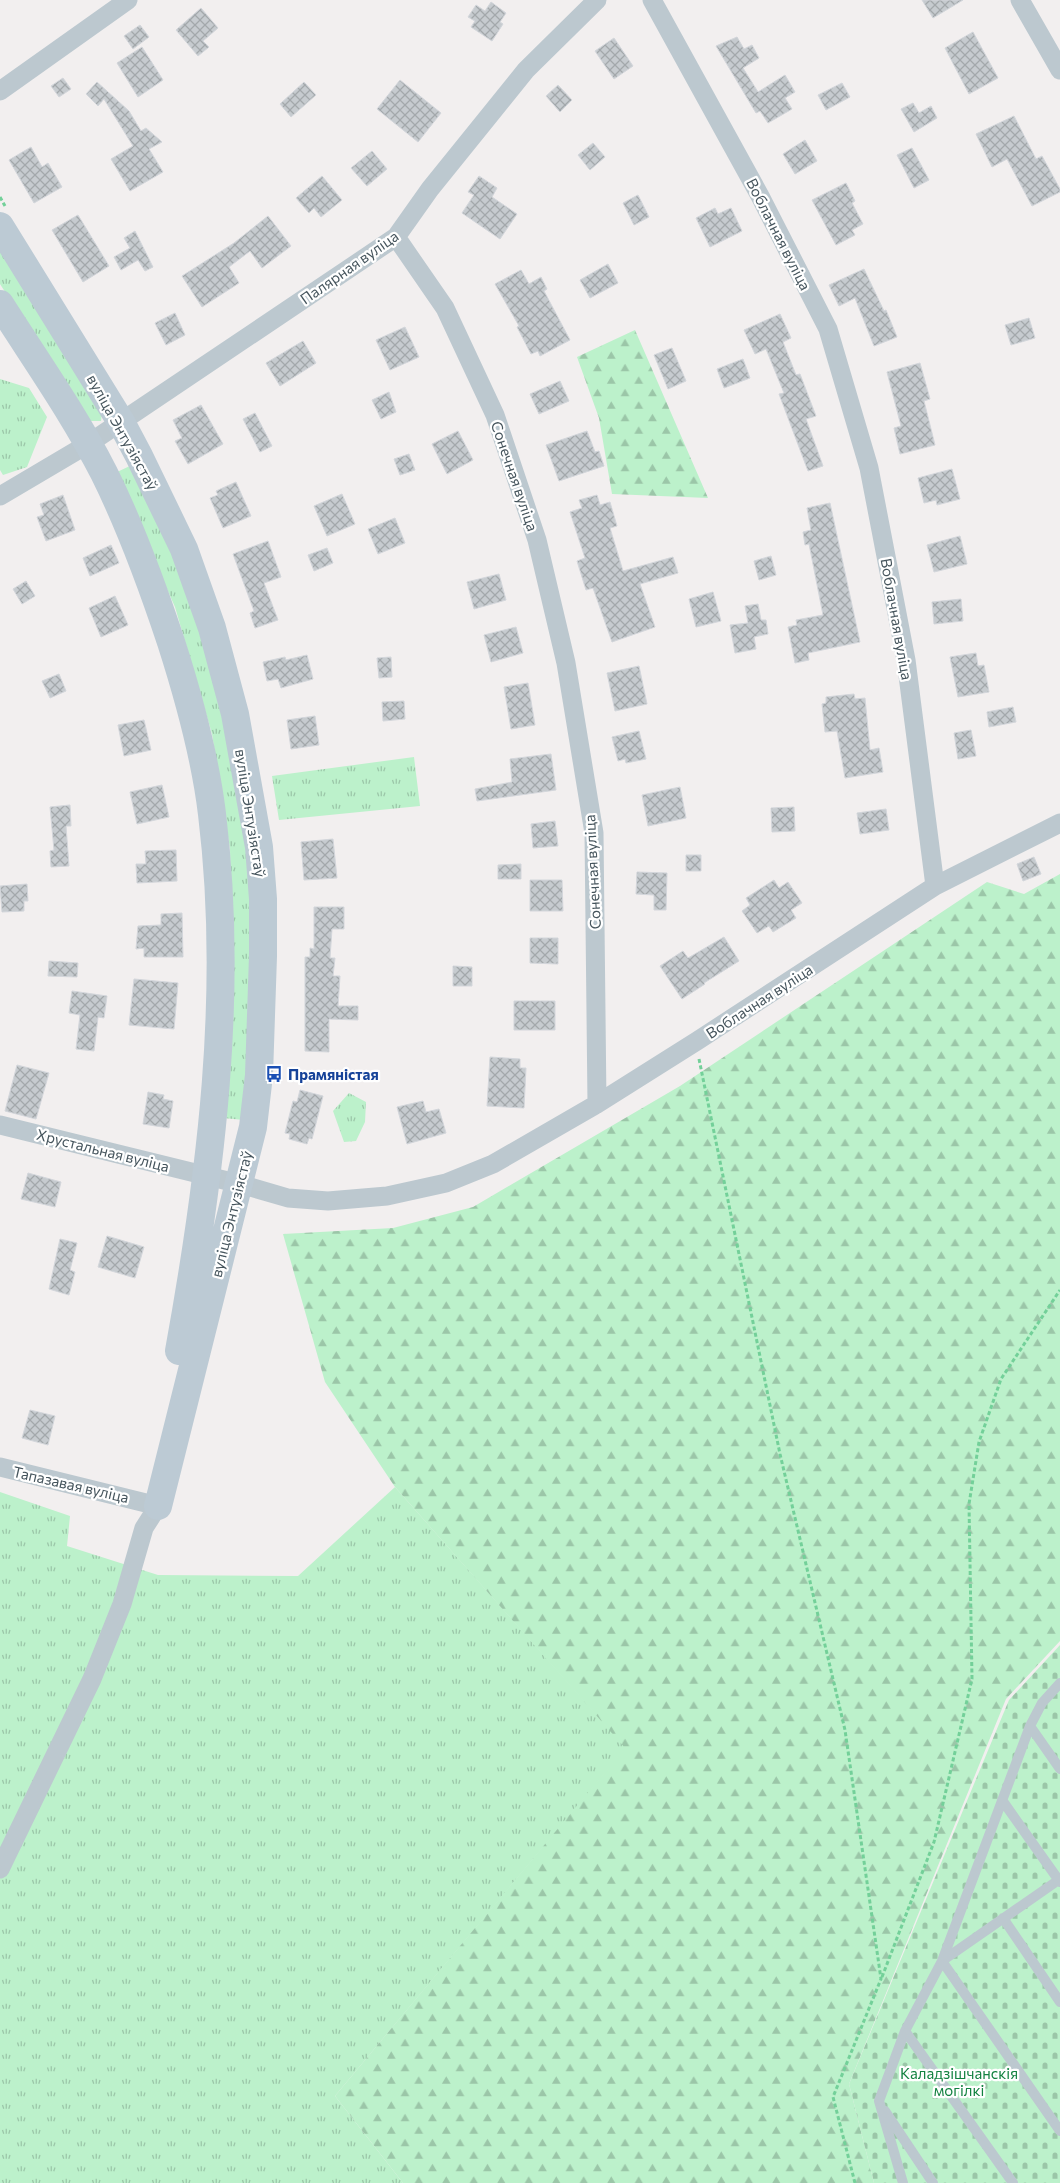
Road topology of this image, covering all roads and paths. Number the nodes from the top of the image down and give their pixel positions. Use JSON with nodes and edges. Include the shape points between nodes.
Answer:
{"nodes":[{"id":1,"x":128,"y":0,"type":"edge"},
{"id":2,"x":597,"y":0,"type":"edge"},
{"id":3,"x":652,"y":0,"type":"edge"},
{"id":4,"x":1020,"y":0,"type":"edge"},
{"id":5,"x":1060,"y":70,"type":"edge"},
{"id":6,"x":0,"y":91,"type":"edge"},
{"id":7,"x":0,"y":226,"type":"edge"},
{"id":8,"x":396,"y":237,"type":"junction"},
{"id":9,"x":0,"y":304,"type":"edge"},
{"id":10,"x":121,"y":422,"type":"junction"},
{"id":11,"x":88,"y":444,"type":"junction"},
{"id":12,"x":0,"y":496,"type":"edge"},
{"id":13,"x":1060,"y":823,"type":"edge"},
{"id":14,"x":935,"y":886,"type":"junction"},
{"id":15,"x":697,"y":1042,"type":"junction"},
{"id":16,"x":597,"y":1104,"type":"junction"},
{"id":17,"x":0,"y":1125,"type":"edge"},
{"id":18,"x":206,"y":1175,"type":"junction"},
{"id":19,"x":240,"y":1184,"type":"junction"},
{"id":20,"x":1060,"y":1290,"type":"edge"},
{"id":21,"x":0,"y":1467,"type":"edge"},
{"id":22,"x":150,"y":1503,"type":"junction"},
{"id":23,"x":1060,"y":1683,"type":"edge"},
{"id":24,"x":1030,"y":1726,"type":"junction"},
{"id":25,"x":1060,"y":1769,"type":"edge"},
{"id":26,"x":1002,"y":1800,"type":"junction"},
{"id":27,"x":0,"y":1869,"type":"edge"},
{"id":28,"x":1060,"y":1880,"type":"edge"},
{"id":29,"x":1003,"y":1918,"type":"junction"},
{"id":30,"x":942,"y":1961,"type":"junction"},
{"id":31,"x":881,"y":1979,"type":"junction"},
{"id":32,"x":1060,"y":2002,"type":"edge"},
{"id":33,"x":904,"y":2031,"type":"junction"},
{"id":34,"x":879,"y":2102,"type":"junction"},
{"id":35,"x":1060,"y":2131,"type":"edge"},
{"id":36,"x":855,"y":2183,"type":"edge"},
{"id":37,"x":903,"y":2183,"type":"edge"},
{"id":38,"x":933,"y":2183,"type":"edge"},
{"id":39,"x":1013,"y":2183,"type":"edge"}],
"edges":[{"from":1,"to":6,"type":"street"},
{"from":2,"to":8,"type":"street","name":"Палярная вуліца","via":[[526,70]]},
{"from":3,"to":14,"type":"street","name":"Воблачная вуліца","via":[[760,196],[828,329],[869,468],[906,660]]},
{"from":4,"to":5,"type":"street"},
{"from":7,"to":10,"type":"street","name":"вуліца Энтузіястаў"},
{"from":8,"to":10,"type":"street","name":"Палярная вуліца"},
{"from":8,"to":16,"type":"street","name":"Сонечная вуліца","via":[[445,308],[495,415],[537,540],[566,663],[594,834]]},
{"from":9,"to":11,"type":"street","name":"вуліца Энтузіястаў"},
{"from":10,"to":11,"type":"street","name":"Палярная вуліца"},
{"from":10,"to":19,"type":"street","name":"вуліца Энтузіястаў","via":[[184,549],[212,628],[235,714],[260,847],[263,918],[259,1075],[253,1127]]},
{"from":11,"to":12,"type":"street","name":"Палярная вуліца"},
{"from":11,"to":18,"type":"street","name":"вуліца Энтузіястаў","via":[[153,588],[201,745],[212,812],[221,944],[220,1018]]},
{"from":13,"to":14,"type":"street"},
{"from":14,"to":15,"type":"street","name":"Воблачная вуліца"},
{"from":15,"to":16,"type":"street","name":"Воблачная вуліца"},
{"from":15,"to":31,"type":"path","via":[[703,1085],[780,1454],[845,1730]]},
{"from":16,"to":19,"type":"street","via":[[492,1164],[446,1183],[387,1196],[328,1201],[288,1198]]},
{"from":17,"to":18,"type":"street","name":"Хрустальная вуліца"},
{"from":18,"to":19,"type":"street","name":"Хрустальная вуліца"},
{"from":18,"to":22,"type":"street","name":"вуліца Энтузіястаў","via":[[176,1372]]},
{"from":19,"to":22,"type":"street","name":"вуліца Энтузіястаў"},
{"from":20,"to":31,"type":"path","via":[[1001,1379],[979,1442],[969,1504],[972,1679],[934,1842]]},
{"from":21,"to":22,"type":"street","name":"Тапазавая вуліца"},
{"from":22,"to":27,"type":"street","via":[[122,1604],[92,1679]]},
{"from":23,"to":24,"type":"lane","via":[[1042,1704]]},
{"from":24,"to":25,"type":"lane"},
{"from":24,"to":26,"type":"lane"},
{"from":26,"to":28,"type":"lane"},
{"from":26,"to":30,"type":"lane"},
{"from":28,"to":29,"type":"lane"},
{"from":29,"to":30,"type":"lane"},
{"from":29,"to":32,"type":"lane"},
{"from":30,"to":33,"type":"lane"},
{"from":30,"to":35,"type":"lane"},
{"from":31,"to":36,"type":"path","via":[[833,2098]]},
{"from":33,"to":34,"type":"lane"},
{"from":33,"to":39,"type":"lane"},
{"from":34,"to":37,"type":"lane"},
{"from":34,"to":38,"type":"lane"}]}
